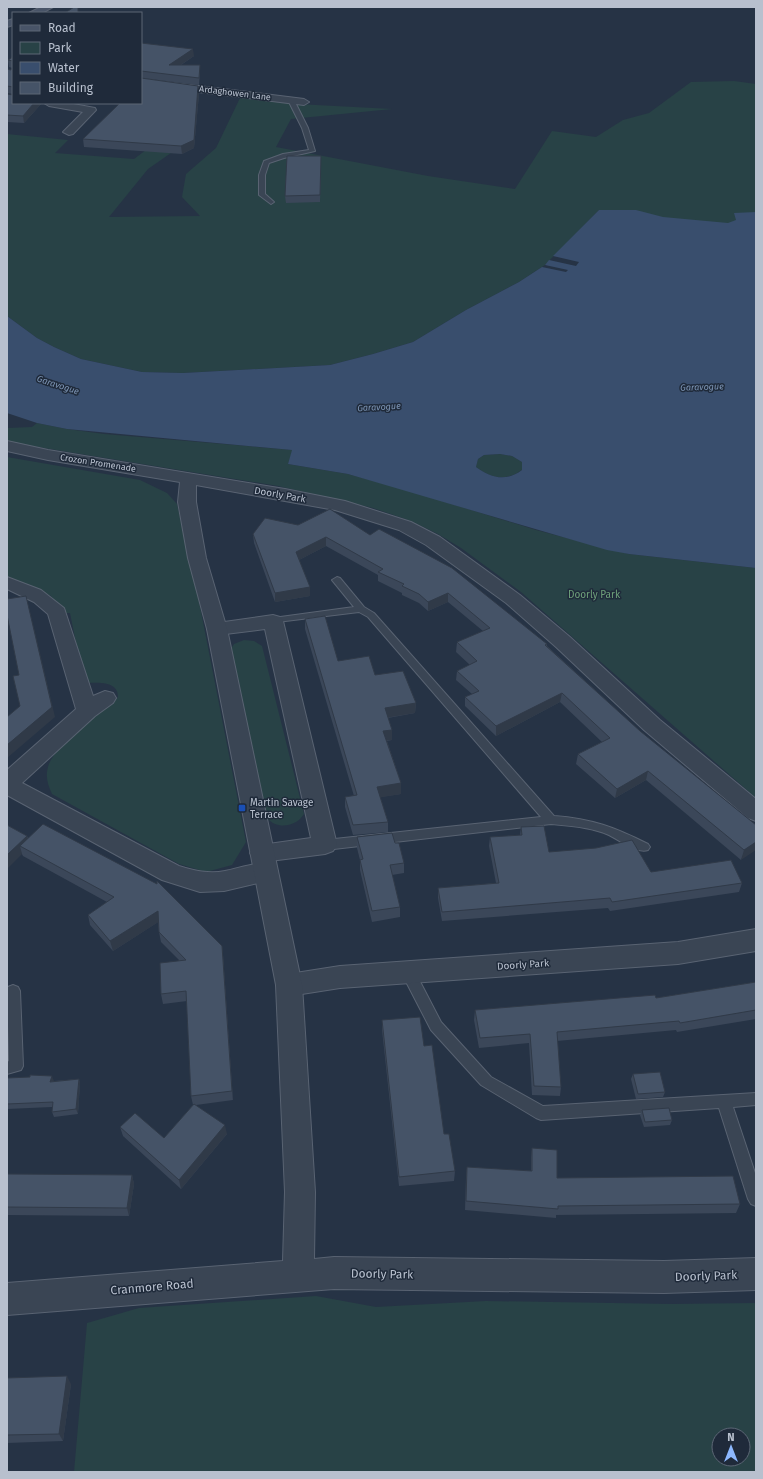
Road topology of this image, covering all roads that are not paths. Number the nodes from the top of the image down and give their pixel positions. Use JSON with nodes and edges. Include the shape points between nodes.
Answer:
{"nodes":[{"id":1,"x":49,"y":7,"type":"edge"},
{"id":2,"x":36,"y":12,"type":"edge"},
{"id":3,"x":142,"y":82,"type":"edge"},
{"id":4,"x":291,"y":100,"type":"junction"},
{"id":5,"x":304,"y":102,"type":"dead end"},
{"id":6,"x":55,"y":104,"type":"edge"},
{"id":7,"x":69,"y":132,"type":"dead end"},
{"id":8,"x":271,"y":202,"type":"dead end"},
{"id":9,"x":7,"y":446,"type":"edge"},
{"id":10,"x":190,"y":478,"type":"junction"},
{"id":11,"x":337,"y":580,"type":"dead end"},
{"id":12,"x":7,"y":583,"type":"edge"},
{"id":13,"x":361,"y":609,"type":"junction"},
{"id":14,"x":273,"y":622,"type":"junction"},
{"id":15,"x":217,"y":629,"type":"junction"},
{"id":16,"x":105,"y":698,"type":"dead end"},
{"id":17,"x":87,"y":711,"type":"junction"},
{"id":18,"x":7,"y":784,"type":"edge"},
{"id":19,"x":756,"y":812,"type":"edge"},
{"id":20,"x":551,"y":820,"type":"junction"},
{"id":21,"x":325,"y":845,"type":"junction"},
{"id":22,"x":644,"y":847,"type":"dead end"},
{"id":23,"x":264,"y":863,"type":"junction"},
{"id":24,"x":756,"y":940,"type":"edge"},
{"id":25,"x":408,"y":972,"type":"junction"},
{"id":26,"x":289,"y":986,"type":"junction"},
{"id":27,"x":13,"y":991,"type":"dead end"},
{"id":28,"x":7,"y":1068,"type":"edge"},
{"id":29,"x":756,"y":1100,"type":"edge"},
{"id":30,"x":724,"y":1101,"type":"junction"},
{"id":31,"x":756,"y":1199,"type":"edge"},
{"id":32,"x":756,"y":1274,"type":"edge"},
{"id":33,"x":298,"y":1275,"type":"junction"},
{"id":34,"x":7,"y":1299,"type":"edge"}],
"edges":[{"from":1,"to":2,"type":"main road"},
{"from":3,"to":4,"type":"street","name":"Ardaghowen Lane"},
{"from":4,"to":5,"type":"street","name":"Ardaghowen Lane"},
{"from":4,"to":8,"type":"lane","via":[[305,128],[312,151],[266,162],[262,175],[262,195]]},
{"from":6,"to":7,"type":"street","via":[[91,110]]},
{"from":9,"to":10,"type":"street","name":"Crozon Promenade"},
{"from":10,"to":15,"type":"street","via":[[186,485],[197,558]]},
{"from":10,"to":19,"type":"street","name":"Doorly Park","via":[[339,505],[405,526],[433,541],[513,599],[652,725]]},
{"from":11,"to":13,"type":"lane"},
{"from":12,"to":17,"type":"street","via":[[48,602],[57,612]]},
{"from":13,"to":14,"type":"lane"},
{"from":13,"to":20,"type":"lane","via":[[371,615]]},
{"from":14,"to":15,"type":"street"},
{"from":14,"to":21,"type":"street"},
{"from":15,"to":23,"type":"street"},
{"from":16,"to":17,"type":"street"},
{"from":17,"to":18,"type":"street"},
{"from":18,"to":23,"type":"street","via":[[171,873],[200,882],[224,881]]},
{"from":20,"to":21,"type":"lane"},
{"from":20,"to":22,"type":"lane","via":[[578,822],[610,830]]},
{"from":21,"to":23,"type":"street"},
{"from":23,"to":26,"type":"street"},
{"from":24,"to":25,"type":"street","name":"Doorly Park","via":[[678,953]]},
{"from":25,"to":26,"type":"street","name":"Doorly Park","via":[[340,977]]},
{"from":25,"to":30,"type":"lane","via":[[436,1026],[486,1081],[541,1113]]},
{"from":26,"to":33,"type":"street","via":[[300,1192]]},
{"from":27,"to":28,"type":"lane","via":[[16,1066]]},
{"from":29,"to":30,"type":"lane"},
{"from":30,"to":31,"type":"lane"},
{"from":32,"to":33,"type":"street","name":"Doorly Park","via":[[664,1277],[334,1273]]},
{"from":33,"to":34,"type":"street","name":"Cranmore Road"}]}
